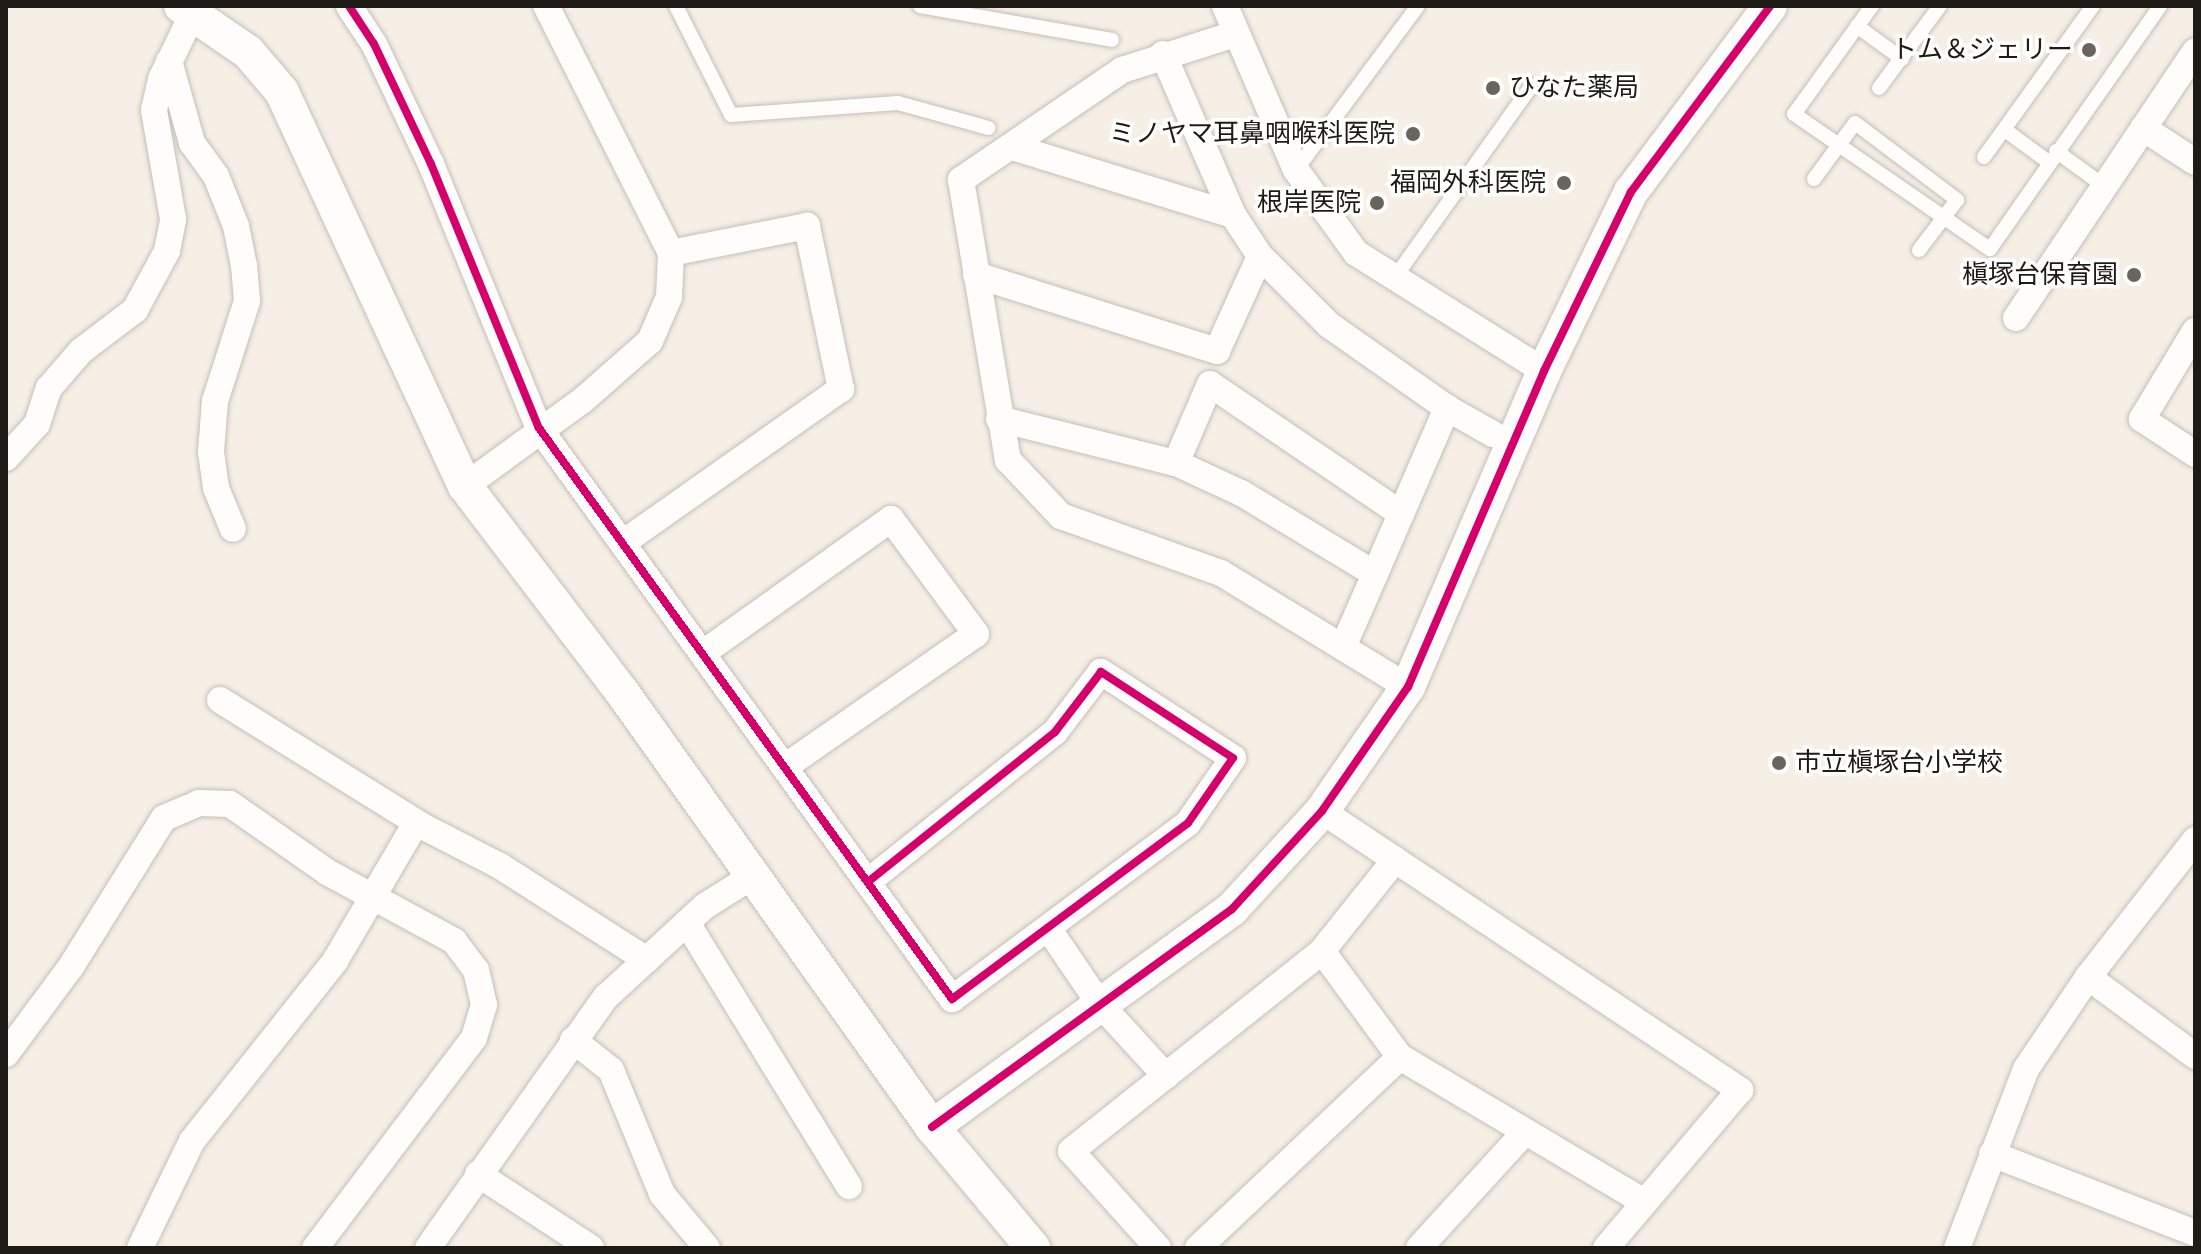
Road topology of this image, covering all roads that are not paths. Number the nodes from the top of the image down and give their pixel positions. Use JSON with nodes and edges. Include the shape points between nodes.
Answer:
{"nodes":[{"id":1,"x":349,"y":6,"type":"edge"},
{"id":2,"x":546,"y":6,"type":"edge"},
{"id":3,"x":676,"y":6,"type":"edge"},
{"id":4,"x":920,"y":6,"type":"edge"},
{"id":5,"x":1225,"y":6,"type":"edge"},
{"id":6,"x":1418,"y":6,"type":"edge"},
{"id":7,"x":1770,"y":6,"type":"edge"},
{"id":8,"x":1851,"y":6,"type":"edge"},
{"id":9,"x":1940,"y":6,"type":"edge"},
{"id":10,"x":2093,"y":6,"type":"edge"},
{"id":11,"x":2160,"y":6,"type":"edge"},
{"id":12,"x":187,"y":10,"type":"edge"},
{"id":13,"x":1865,"y":15,"type":"edge"},
{"id":14,"x":1235,"y":34,"type":"junction"},
{"id":15,"x":1112,"y":40,"type":"dead end"},
{"id":16,"x":2195,"y":52,"type":"edge"},
{"id":17,"x":1163,"y":54,"type":"junction"},
{"id":18,"x":1902,"y":59,"type":"junction"},
{"id":19,"x":169,"y":61,"type":"junction"},
{"id":20,"x":1532,"y":85,"type":"dead end"},
{"id":21,"x":1879,"y":88,"type":"dead end"},
{"id":22,"x":989,"y":128,"type":"dead end"},
{"id":23,"x":2143,"y":128,"type":"junction"},
{"id":24,"x":2005,"y":130,"type":"junction"},
{"id":25,"x":1839,"y":144,"type":"junction"},
{"id":26,"x":1012,"y":147,"type":"junction"},
{"id":27,"x":1984,"y":157,"type":"dead end"},
{"id":28,"x":2053,"y":157,"type":"junction"},
{"id":29,"x":2195,"y":162,"type":"edge"},
{"id":30,"x":1296,"y":170,"type":"junction"},
{"id":31,"x":1814,"y":179,"type":"dead end"},
{"id":32,"x":2104,"y":186,"type":"junction"},
{"id":33,"x":1233,"y":215,"type":"junction"},
{"id":34,"x":1944,"y":218,"type":"junction"},
{"id":35,"x":1919,"y":250,"type":"dead end"},
{"id":36,"x":671,"y":253,"type":"junction"},
{"id":37,"x":1260,"y":256,"type":"junction"},
{"id":38,"x":976,"y":275,"type":"junction"},
{"id":39,"x":1393,"y":280,"type":"junction"},
{"id":40,"x":2016,"y":318,"type":"dead end"},
{"id":41,"x":2195,"y":331,"type":"edge"},
{"id":42,"x":1217,"y":351,"type":"junction"},
{"id":43,"x":1544,"y":371,"type":"junction"},
{"id":44,"x":1210,"y":384,"type":"junction"},
{"id":45,"x":1447,"y":408,"type":"junction"},
{"id":46,"x":999,"y":419,"type":"junction"},
{"id":47,"x":539,"y":428,"type":"junction"},
{"id":48,"x":1493,"y":434,"type":"dead end"},
{"id":49,"x":2195,"y":454,"type":"edge"},
{"id":50,"x":6,"y":458,"type":"edge"},
{"id":51,"x":1176,"y":463,"type":"junction"},
{"id":52,"x":465,"y":486,"type":"junction"},
{"id":53,"x":1401,"y":514,"type":"junction"},
{"id":54,"x":233,"y":529,"type":"dead end"},
{"id":55,"x":624,"y":542,"type":"junction"},
{"id":56,"x":1375,"y":574,"type":"junction"},
{"id":57,"x":1343,"y":647,"type":"junction"},
{"id":58,"x":703,"y":653,"type":"junction"},
{"id":59,"x":1408,"y":687,"type":"junction"},
{"id":60,"x":220,"y":700,"type":"dead end"},
{"id":61,"x":786,"y":766,"type":"junction"},
{"id":62,"x":1322,"y":811,"type":"junction"},
{"id":63,"x":416,"y":823,"type":"junction"},
{"id":64,"x":2189,"y":856,"type":"edge"},
{"id":65,"x":1395,"y":860,"type":"junction"},
{"id":66,"x":751,"y":877,"type":"junction"},
{"id":67,"x":868,"y":882,"type":"junction"},
{"id":68,"x":373,"y":898,"type":"junction"},
{"id":69,"x":687,"y":923,"type":"junction"},
{"id":70,"x":1048,"y":928,"type":"junction"},
{"id":71,"x":1322,"y":951,"type":"junction"},
{"id":72,"x":647,"y":960,"type":"junction"},
{"id":73,"x":2088,"y":977,"type":"junction"},
{"id":74,"x":1099,"y":1003,"type":"junction"},
{"id":75,"x":573,"y":1040,"type":"junction"},
{"id":76,"x":6,"y":1054,"type":"edge"},
{"id":77,"x":2195,"y":1056,"type":"edge"},
{"id":78,"x":1400,"y":1057,"type":"junction"},
{"id":79,"x":1166,"y":1076,"type":"junction"},
{"id":80,"x":932,"y":1127,"type":"junction"},
{"id":81,"x":1524,"y":1133,"type":"junction"},
{"id":82,"x":1992,"y":1154,"type":"junction"},
{"id":83,"x":478,"y":1174,"type":"junction"},
{"id":84,"x":849,"y":1186,"type":"dead end"},
{"id":85,"x":1644,"y":1202,"type":"junction"},
{"id":86,"x":2195,"y":1233,"type":"edge"},
{"id":87,"x":140,"y":1248,"type":"edge"},
{"id":88,"x":315,"y":1248,"type":"edge"},
{"id":89,"x":428,"y":1248,"type":"edge"},
{"id":90,"x":591,"y":1248,"type":"edge"},
{"id":91,"x":707,"y":1248,"type":"edge"},
{"id":92,"x":1033,"y":1248,"type":"edge"},
{"id":93,"x":1158,"y":1248,"type":"edge"},
{"id":94,"x":1198,"y":1248,"type":"edge"},
{"id":95,"x":1419,"y":1248,"type":"edge"},
{"id":96,"x":1606,"y":1248,"type":"edge"},
{"id":97,"x":1957,"y":1248,"type":"edge"}],
"edges":[{"from":1,"to":47,"type":"street","via":[[374,44],[431,164]]},
{"from":2,"to":36,"type":"street"},
{"from":3,"to":22,"type":"lane","via":[[731,115],[898,103]]},
{"from":4,"to":15,"type":"lane"},
{"from":5,"to":14,"type":"street"},
{"from":6,"to":30,"type":"lane"},
{"from":7,"to":43,"type":"street","via":[[1631,192]]},
{"from":8,"to":13,"type":"lane"},
{"from":9,"to":18,"type":"lane"},
{"from":10,"to":24,"type":"lane"},
{"from":11,"to":28,"type":"lane"},
{"from":12,"to":19,"type":"street"},
{"from":12,"to":52,"type":"street","via":[[248,52],[282,92]]},
{"from":13,"to":18,"type":"lane"},
{"from":13,"to":25,"type":"lane","via":[[1794,114]]},
{"from":14,"to":17,"type":"street"},
{"from":14,"to":30,"type":"street"},
{"from":16,"to":23,"type":"street"},
{"from":17,"to":26,"type":"street","via":[[1122,70]]},
{"from":17,"to":33,"type":"street"},
{"from":18,"to":21,"type":"lane"},
{"from":19,"to":50,"type":"street","via":[[154,110],[173,219],[167,251],[135,310],[81,351],[49,388],[37,424]]},
{"from":19,"to":54,"type":"street","via":[[192,143],[216,176],[236,226],[244,266],[247,301],[215,401],[211,452],[216,488]]},
{"from":20,"to":39,"type":"lane"},
{"from":23,"to":29,"type":"street"},
{"from":23,"to":32,"type":"street"},
{"from":24,"to":27,"type":"lane"},
{"from":24,"to":28,"type":"lane"},
{"from":25,"to":31,"type":"lane"},
{"from":25,"to":34,"type":"lane"},
{"from":25,"to":34,"type":"lane","via":[[1855,123],[1957,200]]},
{"from":26,"to":33,"type":"street"},
{"from":26,"to":38,"type":"street","via":[[961,180]]},
{"from":28,"to":32,"type":"lane"},
{"from":28,"to":34,"type":"lane","via":[[1990,249]]},
{"from":30,"to":39,"type":"street","via":[[1356,253]]},
{"from":32,"to":40,"type":"street"},
{"from":33,"to":37,"type":"street"},
{"from":34,"to":35,"type":"lane"},
{"from":36,"to":47,"type":"street","via":[[669,297],[650,341],[583,400]]},
{"from":36,"to":55,"type":"street","via":[[807,226],[841,389]]},
{"from":37,"to":42,"type":"street"},
{"from":37,"to":45,"type":"street","via":[[1329,325]]},
{"from":38,"to":42,"type":"street"},
{"from":38,"to":46,"type":"street"},
{"from":39,"to":43,"type":"street"},
{"from":41,"to":49,"type":"street","via":[[2142,419]]},
{"from":42,"to":44,"type":"street"},
{"from":43,"to":59,"type":"street"},
{"from":44,"to":51,"type":"street"},
{"from":44,"to":53,"type":"street"},
{"from":45,"to":48,"type":"street"},
{"from":45,"to":53,"type":"street"},
{"from":46,"to":51,"type":"street"},
{"from":46,"to":57,"type":"street","via":[[1008,460],[1061,516],[1221,573]]},
{"from":47,"to":52,"type":"street"},
{"from":47,"to":55,"type":"street"},
{"from":51,"to":56,"type":"street","via":[[1241,493]]},
{"from":52,"to":66,"type":"street","via":[[622,692]]},
{"from":53,"to":56,"type":"street"},
{"from":55,"to":58,"type":"street"},
{"from":56,"to":57,"type":"street"},
{"from":57,"to":59,"type":"street"},
{"from":58,"to":61,"type":"street"},
{"from":58,"to":61,"type":"street","via":[[891,519],[976,634]]},
{"from":59,"to":62,"type":"street"},
{"from":60,"to":63,"type":"street"},
{"from":61,"to":67,"type":"street"},
{"from":62,"to":65,"type":"street"},
{"from":62,"to":74,"type":"street","via":[[1232,909]]},
{"from":63,"to":68,"type":"street"},
{"from":63,"to":72,"type":"street","via":[[500,866]]},
{"from":64,"to":73,"type":"street"},
{"from":65,"to":71,"type":"street"},
{"from":65,"to":85,"type":"street","via":[[1740,1090]]},
{"from":66,"to":69,"type":"street"},
{"from":66,"to":80,"type":"street"},
{"from":67,"to":70,"type":"street","via":[[952,999]]},
{"from":67,"to":70,"type":"street","via":[[1055,732],[1101,672],[1233,758],[1188,823]]},
{"from":68,"to":76,"type":"street","via":[[230,804],[187,808],[164,818],[72,965]]},
{"from":68,"to":87,"type":"street","via":[[303,1005],[192,1141]]},
{"from":68,"to":88,"type":"street","via":[[454,941],[476,970],[484,1005],[474,1038]]},
{"from":69,"to":72,"type":"street"},
{"from":69,"to":84,"type":"street"},
{"from":70,"to":74,"type":"street"},
{"from":71,"to":78,"type":"street"},
{"from":71,"to":79,"type":"street"},
{"from":72,"to":75,"type":"street","via":[[606,997]]},
{"from":73,"to":77,"type":"street"},
{"from":73,"to":82,"type":"street","via":[[2026,1069]]},
{"from":74,"to":79,"type":"street"},
{"from":74,"to":80,"type":"street"},
{"from":75,"to":83,"type":"street"},
{"from":75,"to":91,"type":"street","via":[[611,1070],[662,1194]]},
{"from":78,"to":81,"type":"street"},
{"from":78,"to":94,"type":"street"},
{"from":79,"to":93,"type":"street","via":[[1071,1151]]},
{"from":80,"to":92,"type":"street"},
{"from":81,"to":85,"type":"street"},
{"from":81,"to":95,"type":"street"},
{"from":82,"to":86,"type":"street"},
{"from":82,"to":97,"type":"street"},
{"from":83,"to":89,"type":"street"},
{"from":83,"to":90,"type":"street"},
{"from":85,"to":96,"type":"street"}]}
